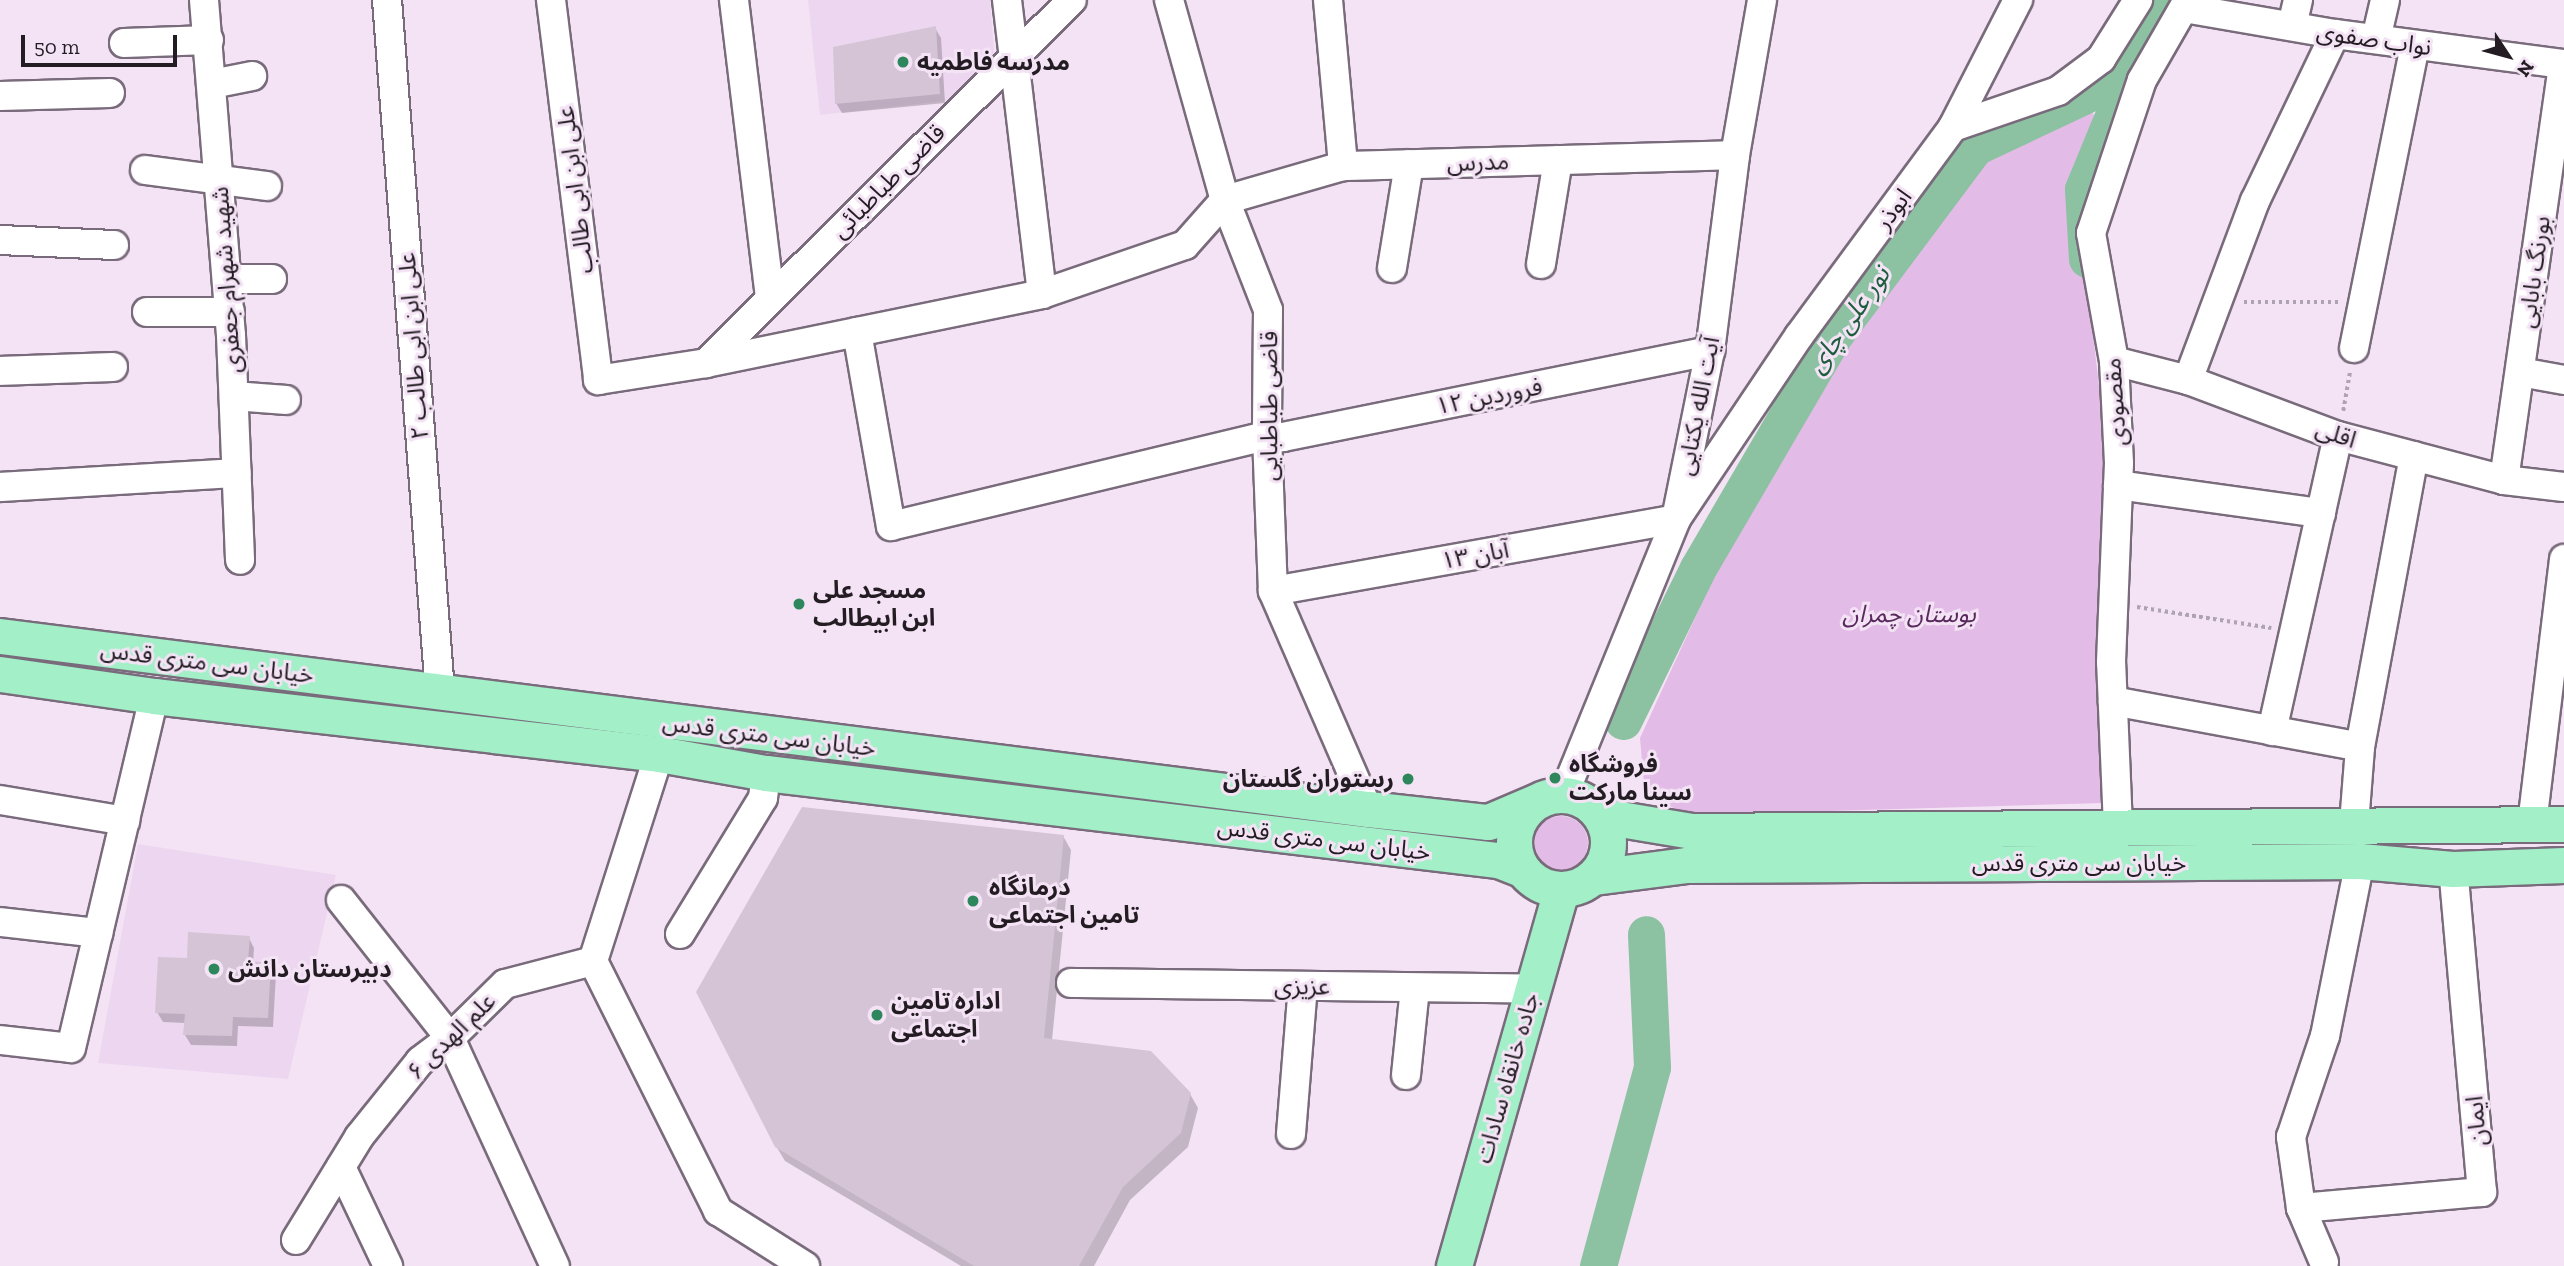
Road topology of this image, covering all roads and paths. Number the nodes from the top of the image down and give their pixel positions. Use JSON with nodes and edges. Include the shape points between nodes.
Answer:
{"nodes":[{"id":1,"x":204,"y":0,"type":"edge"},
{"id":2,"x":387,"y":0,"type":"edge"},
{"id":3,"x":551,"y":0,"type":"edge"},
{"id":4,"x":733,"y":0,"type":"edge"},
{"id":5,"x":1007,"y":0,"type":"edge"},
{"id":6,"x":1072,"y":0,"type":"edge"},
{"id":7,"x":1169,"y":0,"type":"edge"},
{"id":8,"x":1328,"y":0,"type":"edge"},
{"id":9,"x":1762,"y":0,"type":"edge"},
{"id":10,"x":2018,"y":0,"type":"edge"},
{"id":11,"x":2138,"y":0,"type":"edge"},
{"id":12,"x":2385,"y":0,"type":"edge"},
{"id":13,"x":2186,"y":4,"type":"edge"},
{"id":14,"x":2295,"y":13,"type":"edge"},
{"id":15,"x":2335,"y":34,"type":"junction"},
{"id":16,"x":2375,"y":39,"type":"junction"},
{"id":17,"x":209,"y":40,"type":"junction"},
{"id":18,"x":124,"y":43,"type":"dead end"},
{"id":19,"x":2415,"y":46,"type":"junction"},
{"id":20,"x":1013,"y":58,"type":"junction"},
{"id":21,"x":2564,"y":65,"type":"edge"},
{"id":22,"x":252,"y":76,"type":"dead end"},
{"id":23,"x":212,"y":84,"type":"junction"},
{"id":24,"x":110,"y":93,"type":"dead end"},
{"id":25,"x":0,"y":96,"type":"edge"},
{"id":26,"x":1953,"y":127,"type":"junction"},
{"id":27,"x":1735,"y":155,"type":"junction"},
{"id":28,"x":1558,"y":160,"type":"junction"},
{"id":29,"x":1409,"y":164,"type":"junction"},
{"id":30,"x":1343,"y":166,"type":"junction"},
{"id":31,"x":145,"y":170,"type":"dead end"},
{"id":32,"x":219,"y":177,"type":"junction"},
{"id":33,"x":267,"y":186,"type":"dead end"},
{"id":34,"x":1225,"y":200,"type":"junction"},
{"id":35,"x":0,"y":240,"type":"edge"},
{"id":36,"x":114,"y":245,"type":"dead end"},
{"id":37,"x":1541,"y":264,"type":"dead end"},
{"id":38,"x":1392,"y":268,"type":"dead end"},
{"id":39,"x":227,"y":279,"type":"junction"},
{"id":40,"x":272,"y":279,"type":"dead end"},
{"id":41,"x":1042,"y":294,"type":"junction"},
{"id":42,"x":770,"y":297,"type":"junction"},
{"id":43,"x":2217,"y":302,"type":"junction"},
{"id":44,"x":2363,"y":302,"type":"junction"},
{"id":45,"x":147,"y":312,"type":"dead end"},
{"id":46,"x":230,"y":312,"type":"junction"},
{"id":47,"x":857,"y":332,"type":"junction"},
{"id":48,"x":2354,"y":348,"type":"joint"},
{"id":49,"x":1710,"y":351,"type":"junction"},
{"id":50,"x":2114,"y":361,"type":"junction"},
{"id":51,"x":705,"y":363,"type":"junction"},
{"id":52,"x":113,"y":368,"type":"dead end"},
{"id":53,"x":0,"y":370,"type":"edge"},
{"id":54,"x":2520,"y":372,"type":"junction"},
{"id":55,"x":2188,"y":380,"type":"junction"},
{"id":56,"x":2564,"y":380,"type":"edge"},
{"id":57,"x":234,"y":396,"type":"junction"},
{"id":58,"x":286,"y":400,"type":"dead end"},
{"id":59,"x":1267,"y":436,"type":"junction"},
{"id":60,"x":2338,"y":436,"type":"junction"},
{"id":61,"x":2414,"y":456,"type":"junction"},
{"id":62,"x":237,"y":473,"type":"junction"},
{"id":63,"x":2504,"y":480,"type":"junction"},
{"id":64,"x":2118,"y":485,"type":"junction"},
{"id":65,"x":0,"y":487,"type":"edge"},
{"id":66,"x":2564,"y":487,"type":"edge"},
{"id":67,"x":2321,"y":513,"type":"junction"},
{"id":68,"x":1676,"y":519,"type":"junction"},
{"id":69,"x":2564,"y":559,"type":"edge"},
{"id":70,"x":240,"y":560,"type":"dead end"},
{"id":71,"x":1273,"y":590,"type":"junction"},
{"id":72,"x":2113,"y":604,"type":"junction"},
{"id":73,"x":2294,"y":632,"type":"junction"},
{"id":74,"x":0,"y":636,"type":"edge"},
{"id":75,"x":0,"y":674,"type":"edge"},
{"id":76,"x":440,"y":692,"type":"junction"},
{"id":77,"x":155,"y":696,"type":"junction"},
{"id":78,"x":2113,"y":701,"type":"junction"},
{"id":79,"x":2272,"y":731,"type":"junction"},
{"id":80,"x":2360,"y":747,"type":"junction"},
{"id":81,"x":868,"y":748,"type":"junction"},
{"id":82,"x":659,"y":754,"type":"junction"},
{"id":83,"x":766,"y":773,"type":"junction"},
{"id":84,"x":862,"y":785,"type":"junction"},
{"id":85,"x":1550,"y":798,"type":"junction"},
{"id":86,"x":0,"y":800,"type":"edge"},
{"id":87,"x":1368,"y":809,"type":"junction"},
{"id":88,"x":1602,"y":816,"type":"junction"},
{"id":89,"x":125,"y":821,"type":"junction"},
{"id":90,"x":2354,"y":824,"type":"junction"},
{"id":91,"x":2548,"y":824,"type":"edge"},
{"id":92,"x":2118,"y":827,"type":"junction"},
{"id":93,"x":2360,"y":861,"type":"junction"},
{"id":94,"x":2564,"y":865,"type":"edge"},
{"id":95,"x":1522,"y":869,"type":"junction"},
{"id":96,"x":2453,"y":869,"type":"junction"},
{"id":97,"x":1594,"y":877,"type":"junction"},
{"id":98,"x":1561,"y":890,"type":"junction"},
{"id":99,"x":341,"y":900,"type":"dead end"},
{"id":100,"x":0,"y":922,"type":"edge"},
{"id":101,"x":98,"y":933,"type":"junction"},
{"id":102,"x":680,"y":934,"type":"dead end"},
{"id":103,"x":593,"y":961,"type":"junction"},
{"id":104,"x":1072,"y":983,"type":"dead end"},
{"id":105,"x":1303,"y":986,"type":"junction"},
{"id":106,"x":1415,"y":988,"type":"junction"},
{"id":107,"x":1532,"y":989,"type":"junction"},
{"id":108,"x":450,"y":1038,"type":"junction"},
{"id":109,"x":0,"y":1040,"type":"edge"},
{"id":110,"x":1406,"y":1075,"type":"dead end"},
{"id":111,"x":1291,"y":1134,"type":"dead end"},
{"id":112,"x":341,"y":1167,"type":"junction"},
{"id":113,"x":2301,"y":1208,"type":"junction"},
{"id":114,"x":296,"y":1240,"type":"dead end"},
{"id":115,"x":2324,"y":1262,"type":"dead end"},
{"id":116,"x":388,"y":1266,"type":"edge"},
{"id":117,"x":555,"y":1266,"type":"edge"},
{"id":118,"x":805,"y":1266,"type":"edge"},
{"id":119,"x":1454,"y":1266,"type":"edge"}],
"edges":[{"from":1,"to":17,"type":"street","name":"شهید شهرام جعفری"},
{"from":2,"to":76,"type":"street","name":"علی ابن ابی طالب ۲"},
{"from":3,"to":51,"type":"street","name":"علی ابن ابی طالب","via":[[598,380]]},
{"from":4,"to":42,"type":"street"},
{"from":5,"to":20,"type":"street"},
{"from":6,"to":20,"type":"street","name":"قاضی طباطبائی"},
{"from":7,"to":34,"type":"street","name":"قاضی طباطبایی"},
{"from":8,"to":30,"type":"street"},
{"from":9,"to":27,"type":"street","name":"آیت الله یکتایی"},
{"from":10,"to":26,"type":"street","name":"ابوذر"},
{"from":11,"to":26,"type":"street","via":[[2101,59],[2058,91]]},
{"from":12,"to":16,"type":"street"},
{"from":13,"to":14,"type":"street","name":"نواب صفوی"},
{"from":13,"to":50,"type":"street","name":"مقصودی","via":[[2142,80],[2091,233]]},
{"from":14,"to":15,"type":"street","name":"نواب صفوی"},
{"from":15,"to":16,"type":"street","name":"نواب صفوی"},
{"from":15,"to":43,"type":"street","via":[[2255,201]]},
{"from":16,"to":19,"type":"street","name":"نواب صفوی"},
{"from":17,"to":18,"type":"street"},
{"from":17,"to":23,"type":"street","name":"شهید شهرام جعفری"},
{"from":19,"to":21,"type":"street","name":"نواب صفوی"},
{"from":19,"to":44,"type":"street"},
{"from":20,"to":41,"type":"street"},
{"from":20,"to":42,"type":"street","name":"قاضی طباطبائی"},
{"from":21,"to":54,"type":"street","name":"بورنگ بابایی"},
{"from":22,"to":23,"type":"street"},
{"from":23,"to":32,"type":"street","name":"شهید شهرام جعفری"},
{"from":24,"to":25,"type":"street"},
{"from":26,"to":68,"type":"street","name":"ابوذر","via":[[1799,335]]},
{"from":27,"to":28,"type":"street","name":"مدرس"},
{"from":27,"to":49,"type":"street","name":"آیت الله یکتایی"},
{"from":28,"to":29,"type":"street","name":"مدرس"},
{"from":28,"to":37,"type":"street"},
{"from":29,"to":30,"type":"street","name":"مدرس"},
{"from":29,"to":38,"type":"street"},
{"from":30,"to":34,"type":"street","name":"مدرس"},
{"from":31,"to":32,"type":"street"},
{"from":32,"to":33,"type":"street"},
{"from":32,"to":39,"type":"street","name":"شهید شهرام جعفری"},
{"from":34,"to":41,"type":"street","via":[[1185,245]]},
{"from":34,"to":59,"type":"street","name":"قاضی طباطبایی","via":[[1268,310]]},
{"from":35,"to":36,"type":"street"},
{"from":39,"to":40,"type":"street"},
{"from":39,"to":46,"type":"street","name":"شهید شهرام جعفری"},
{"from":41,"to":47,"type":"street"},
{"from":42,"to":51,"type":"street","name":"قاضی طباطبائی"},
{"from":43,"to":44,"type":"path"},
{"from":43,"to":55,"type":"street"},
{"from":44,"to":48,"type":"street"},
{"from":45,"to":46,"type":"street"},
{"from":46,"to":57,"type":"street","name":"شهید شهرام جعفری"},
{"from":47,"to":51,"type":"street"},
{"from":47,"to":59,"type":"street","name":"۱۲ فروردین","via":[[891,526]]},
{"from":48,"to":60,"type":"path"},
{"from":49,"to":59,"type":"street","name":"۱۲ فروردین","via":[[1283,437]]},
{"from":49,"to":68,"type":"street","name":"آیت الله یکتایی"},
{"from":50,"to":55,"type":"street","name":"اقلی"},
{"from":50,"to":64,"type":"street","name":"مقصودی"},
{"from":52,"to":53,"type":"street"},
{"from":54,"to":56,"type":"street"},
{"from":54,"to":63,"type":"street","name":"بورنگ بابایی"},
{"from":55,"to":60,"type":"street","name":"اقلی"},
{"from":57,"to":58,"type":"street"},
{"from":57,"to":62,"type":"street","name":"شهید شهرام جعفری"},
{"from":59,"to":71,"type":"street","name":"قاضی طباطبایی"},
{"from":60,"to":61,"type":"street","name":"اقلی"},
{"from":60,"to":67,"type":"street"},
{"from":61,"to":63,"type":"street","name":"اقلی"},
{"from":61,"to":80,"type":"street"},
{"from":62,"to":65,"type":"street"},
{"from":62,"to":70,"type":"street","name":"شهید شهرام جعفری"},
{"from":63,"to":66,"type":"street","name":"اقلی"},
{"from":64,"to":67,"type":"street"},
{"from":64,"to":72,"type":"street","name":"مقصودی"},
{"from":67,"to":73,"type":"street"},
{"from":68,"to":71,"type":"street","name":"۱۳ آبان"},
{"from":68,"to":85,"type":"street","name":"آیت الله یکتایی"},
{"from":69,"to":91,"type":"street"},
{"from":71,"to":87,"type":"street","name":"قاضی طباطبایی"},
{"from":72,"to":73,"type":"path"},
{"from":72,"to":78,"type":"street","name":"مقصودی"},
{"from":73,"to":79,"type":"street"},
{"from":74,"to":76,"type":"main road","name":"خیابان سی متری قدس"},
{"from":75,"to":77,"type":"main road","name":"خیابان سی متری قدس"},
{"from":76,"to":81,"type":"main road","name":"خیابان سی متری قدس"},
{"from":77,"to":82,"type":"main road","name":"خیابان سی متری قدس"},
{"from":77,"to":89,"type":"street"},
{"from":78,"to":79,"type":"street"},
{"from":78,"to":92,"type":"street","name":"مقصودی"},
{"from":79,"to":80,"type":"street"},
{"from":80,"to":90,"type":"street"},
{"from":81,"to":84,"type":"main road"},
{"from":81,"to":87,"type":"main road","name":"خیابان سی متری قدس"},
{"from":82,"to":83,"type":"main road","name":"خیابان سی متری قدس"},
{"from":82,"to":103,"type":"street"},
{"from":83,"to":84,"type":"main road","name":"خیابان سی متری قدس"},
{"from":83,"to":102,"type":"street","via":[[764,798]]},
{"from":84,"to":95,"type":"main road","name":"خیابان سی متری قدس","via":[[1485,858]]},
{"from":85,"to":87,"type":"main road","name":"خیابان سی متری قدس","via":[[1488,822]]},
{"from":85,"to":88,"type":"main road","via":[[1579,797]]},
{"from":85,"to":95,"type":"main road","via":[[1517,825],[1516,855]]},
{"from":86,"to":89,"type":"street"},
{"from":88,"to":92,"type":"main road","name":"خیابان سی متری قدس","via":[[1692,831]]},
{"from":88,"to":97,"type":"main road","via":[[1609,841],[1607,855]]},
{"from":89,"to":101,"type":"street"},
{"from":90,"to":91,"type":"main road","name":"خیابان سی متری قدس"},
{"from":90,"to":92,"type":"main road","name":"خیابان سی متری قدس"},
{"from":93,"to":96,"type":"main road","name":"خیابان سی متری قدس"},
{"from":93,"to":97,"type":"main road","name":"خیابان سی متری قدس","via":[[1687,864]]},
{"from":93,"to":113,"type":"street","via":[[2325,1036],[2291,1137]]},
{"from":94,"to":96,"type":"main road","name":"خیابان سی متری قدس"},
{"from":95,"to":98,"type":"main road","via":[[1536,883]]},
{"from":96,"to":113,"type":"street","name":"ایمان","via":[[2482,1192]]},
{"from":97,"to":98,"type":"main road"},
{"from":98,"to":107,"type":"main road","name":"جاده خانقاه سادات"},
{"from":99,"to":108,"type":"street"},
{"from":100,"to":101,"type":"street"},
{"from":101,"to":109,"type":"street","via":[[71,1048]]},
{"from":103,"to":108,"type":"street","name":"علم الهدی ۶","via":[[505,984]]},
{"from":103,"to":118,"type":"street","via":[[718,1211]]},
{"from":104,"to":105,"type":"street","name":"عزیزی"},
{"from":105,"to":106,"type":"street","name":"عزیزی"},
{"from":105,"to":111,"type":"street"},
{"from":106,"to":107,"type":"street","name":"عزیزی"},
{"from":106,"to":110,"type":"street"},
{"from":107,"to":119,"type":"main road","name":"جاده خانقاه سادات"},
{"from":108,"to":112,"type":"street","name":"علم الهدی ۶","via":[[420,1061]]},
{"from":108,"to":117,"type":"street"},
{"from":112,"to":114,"type":"street","name":"علم الهدی ۶"},
{"from":112,"to":116,"type":"street"},
{"from":113,"to":115,"type":"street"}]}
